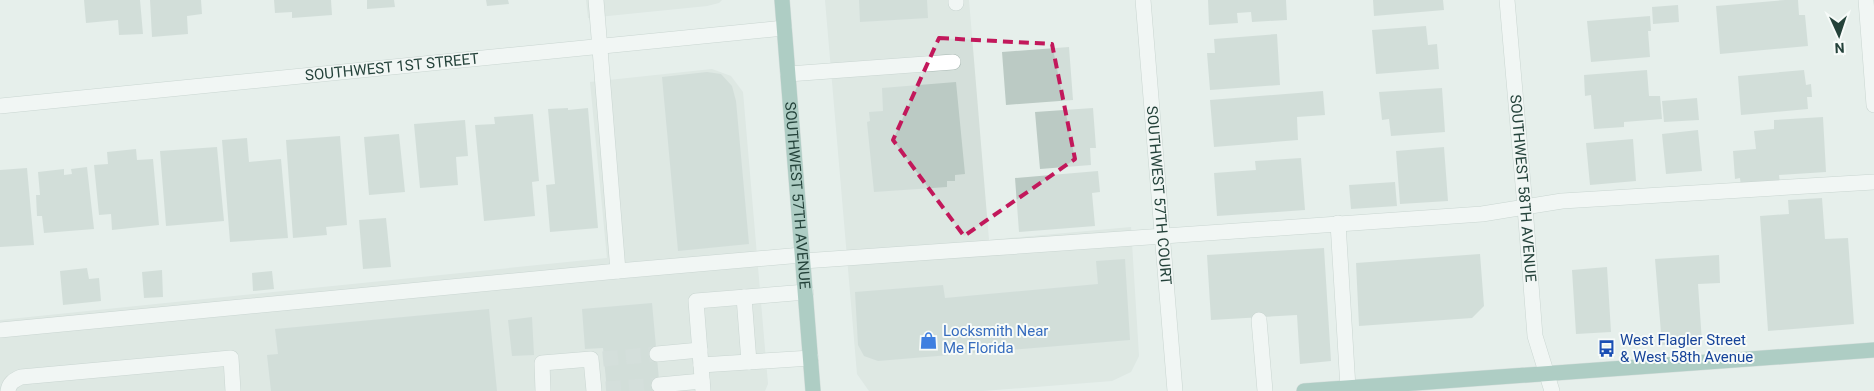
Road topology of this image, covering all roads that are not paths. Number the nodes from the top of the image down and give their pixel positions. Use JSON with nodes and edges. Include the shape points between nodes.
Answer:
{"nodes":[{"id":1,"x":596,"y":0,"type":"edge"},
{"id":2,"x":782,"y":0,"type":"edge"},
{"id":3,"x":1143,"y":0,"type":"edge"},
{"id":4,"x":1507,"y":0,"type":"edge"},
{"id":5,"x":1866,"y":0,"type":"edge"},
{"id":6,"x":784,"y":28,"type":"junction"},
{"id":7,"x":600,"y":47,"type":"junction"},
{"id":8,"x":953,"y":62,"type":"dead end"},
{"id":9,"x":788,"y":74,"type":"junction"},
{"id":10,"x":1874,"y":105,"type":"edge"},
{"id":11,"x":0,"y":106,"type":"edge"},
{"id":12,"x":1874,"y":182,"type":"edge"},
{"id":13,"x":1525,"y":207,"type":"junction"},
{"id":14,"x":1338,"y":223,"type":"junction"},
{"id":15,"x":1162,"y":237,"type":"junction"},
{"id":16,"x":803,"y":258,"type":"junction"},
{"id":17,"x":618,"y":271,"type":"junction"},
{"id":18,"x":806,"y":292,"type":"junction"},
{"id":19,"x":744,"y":297,"type":"junction"},
{"id":20,"x":1259,"y":320,"type":"dead end"},
{"id":21,"x":0,"y":330,"type":"edge"},
{"id":22,"x":1874,"y":346,"type":"edge"},
{"id":23,"x":657,"y":354,"type":"tunnel mouth"},
{"id":24,"x":700,"y":358,"type":"junction"},
{"id":25,"x":811,"y":358,"type":"junction"},
{"id":26,"x":749,"y":362,"type":"junction"},
{"id":27,"x":1547,"y":374,"type":"junction"},
{"id":28,"x":659,"y":385,"type":"tunnel mouth"},
{"id":29,"x":703,"y":386,"type":"edge"},
{"id":30,"x":1348,"y":388,"type":"junction"},
{"id":31,"x":598,"y":390,"type":"edge"},
{"id":32,"x":8,"y":391,"type":"edge"},
{"id":33,"x":233,"y":391,"type":"edge"},
{"id":34,"x":543,"y":391,"type":"edge"},
{"id":35,"x":814,"y":391,"type":"edge"},
{"id":36,"x":1175,"y":391,"type":"edge"},
{"id":37,"x":1265,"y":391,"type":"edge"},
{"id":38,"x":1304,"y":391,"type":"edge"},
{"id":39,"x":1552,"y":391,"type":"edge"}],
"edges":[{"from":1,"to":7,"type":"street"},
{"from":2,"to":6,"type":"main road","name":"SOUTHWEST 57TH AVENUE"},
{"from":3,"to":15,"type":"street","name":"SOUTHWEST 57TH COURT"},
{"from":4,"to":13,"type":"street","name":"SOUTHWEST 58TH AVENUE"},
{"from":5,"to":10,"type":"street"},
{"from":6,"to":7,"type":"street","name":"SOUTHWEST 1ST STREET"},
{"from":6,"to":9,"type":"main road","name":"SOUTHWEST 57TH AVENUE"},
{"from":7,"to":11,"type":"street","name":"SOUTHWEST 1ST STREET"},
{"from":7,"to":17,"type":"street"},
{"from":8,"to":9,"type":"street"},
{"from":9,"to":16,"type":"main road","name":"SOUTHWEST 57TH AVENUE"},
{"from":12,"to":13,"type":"street"},
{"from":13,"to":14,"type":"street","via":[[1482,214]]},
{"from":13,"to":27,"type":"street","name":"SOUTHWEST 58TH AVENUE","via":[[1535,336]]},
{"from":14,"to":15,"type":"street"},
{"from":14,"to":30,"type":"street"},
{"from":15,"to":16,"type":"street"},
{"from":15,"to":36,"type":"street","name":"SOUTHWEST 57TH COURT"},
{"from":16,"to":17,"type":"street"},
{"from":16,"to":18,"type":"main road","name":"SOUTHWEST 57TH AVENUE"},
{"from":17,"to":21,"type":"street"},
{"from":18,"to":19,"type":"street"},
{"from":18,"to":25,"type":"main road","name":"SOUTHWEST 57TH AVENUE"},
{"from":19,"to":24,"type":"street","via":[[696,301]]},
{"from":19,"to":26,"type":"street"},
{"from":20,"to":37,"type":"street"},
{"from":22,"to":27,"type":"main road"},
{"from":23,"to":24,"type":"street"},
{"from":24,"to":26,"type":"street"},
{"from":24,"to":29,"type":"street"},
{"from":25,"to":26,"type":"street"},
{"from":25,"to":35,"type":"main road","name":"SOUTHWEST 57TH AVENUE"},
{"from":27,"to":30,"type":"main road"},
{"from":27,"to":39,"type":"street","name":"SOUTHWEST 58TH AVENUE"},
{"from":28,"to":29,"type":"street"},
{"from":30,"to":38,"type":"main road"},
{"from":31,"to":34,"type":"street","via":[[597,359],[542,363]]},
{"from":32,"to":33,"type":"street","via":[[8,386],[21,377],[230,358]]}]}
